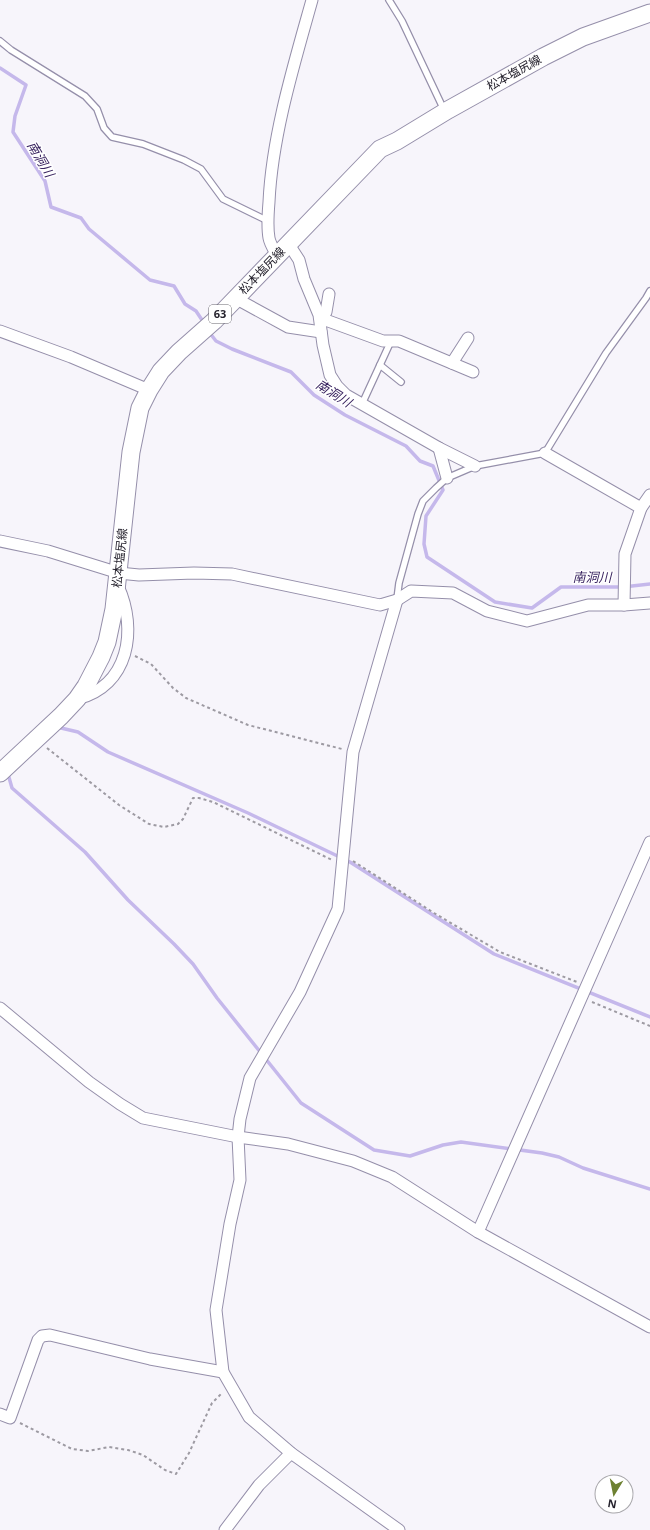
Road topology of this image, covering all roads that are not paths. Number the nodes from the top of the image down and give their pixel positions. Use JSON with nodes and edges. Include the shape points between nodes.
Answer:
{"nodes":[{"id":1,"x":312,"y":0,"type":"edge"},
{"id":2,"x":389,"y":0,"type":"edge"},
{"id":3,"x":650,"y":13,"type":"edge"},
{"id":4,"x":0,"y":42,"type":"edge"},
{"id":5,"x":444,"y":112,"type":"junction"},
{"id":6,"x":268,"y":221,"type":"junction"},
{"id":7,"x":283,"y":249,"type":"junction"},
{"id":8,"x":650,"y":291,"type":"edge"},
{"id":9,"x":329,"y":294,"type":"dead end"},
{"id":10,"x":235,"y":298,"type":"junction"},
{"id":11,"x":320,"y":318,"type":"junction"},
{"id":12,"x":0,"y":331,"type":"edge"},
{"id":13,"x":321,"y":332,"type":"junction"},
{"id":14,"x":468,"y":338,"type":"dead end"},
{"id":15,"x":391,"y":341,"type":"junction"},
{"id":16,"x":452,"y":363,"type":"junction"},
{"id":17,"x":380,"y":365,"type":"junction"},
{"id":18,"x":473,"y":372,"type":"dead end"},
{"id":19,"x":400,"y":382,"type":"dead end"},
{"id":20,"x":149,"y":390,"type":"junction"},
{"id":21,"x":362,"y":404,"type":"junction"},
{"id":22,"x":439,"y":448,"type":"junction"},
{"id":23,"x":545,"y":453,"type":"junction"},
{"id":24,"x":474,"y":466,"type":"junction"},
{"id":25,"x":447,"y":478,"type":"junction"},
{"id":26,"x":650,"y":495,"type":"edge"},
{"id":27,"x":642,"y":508,"type":"junction"},
{"id":28,"x":0,"y":541,"type":"edge"},
{"id":29,"x":118,"y":579,"type":"junction"},
{"id":30,"x":397,"y":600,"type":"junction"},
{"id":31,"x":650,"y":602,"type":"edge"},
{"id":32,"x":624,"y":605,"type":"junction"},
{"id":33,"x":77,"y":699,"type":"junction"},
{"id":34,"x":0,"y":773,"type":"edge"},
{"id":35,"x":650,"y":842,"type":"edge"},
{"id":36,"x":0,"y":1008,"type":"edge"},
{"id":37,"x":238,"y":1138,"type":"junction"},
{"id":38,"x":478,"y":1232,"type":"junction"},
{"id":39,"x":650,"y":1327,"type":"edge"},
{"id":40,"x":223,"y":1372,"type":"junction"},
{"id":41,"x":5,"y":1416,"type":"edge"},
{"id":42,"x":291,"y":1453,"type":"junction"},
{"id":43,"x":225,"y":1530,"type":"edge"},
{"id":44,"x":399,"y":1530,"type":"edge"}],
"edges":[{"from":1,"to":6,"type":"street","via":[[277,138]]},
{"from":2,"to":5,"type":"lane","via":[[402,21]]},
{"from":3,"to":5,"type":"main road","name":"松本塩尻線","number":"63","via":[[583,37]]},
{"from":4,"to":6,"type":"lane","via":[[85,96],[97,109],[104,128],[112,137],[144,144],[201,169],[223,199]]},
{"from":5,"to":7,"type":"main road","name":"松本塩尻線","number":"63","via":[[398,141],[380,149]]},
{"from":6,"to":7,"type":"street","via":[[269,240]]},
{"from":7,"to":10,"type":"main road","name":"松本塩尻線","number":"63"},
{"from":7,"to":11,"type":"street","via":[[299,260],[304,280]]},
{"from":8,"to":23,"type":"lane","via":[[606,353]]},
{"from":9,"to":11,"type":"street","via":[[326,312]]},
{"from":10,"to":13,"type":"street","via":[[288,327]]},
{"from":10,"to":20,"type":"main road","name":"松本塩尻線","number":"63","via":[[161,371]]},
{"from":11,"to":13,"type":"street"},
{"from":11,"to":15,"type":"street","via":[[383,341]]},
{"from":12,"to":20,"type":"street"},
{"from":13,"to":21,"type":"street","via":[[330,375],[346,395]]},
{"from":14,"to":16,"type":"street"},
{"from":15,"to":16,"type":"street","via":[[399,341]]},
{"from":15,"to":17,"type":"lane"},
{"from":16,"to":18,"type":"street"},
{"from":17,"to":19,"type":"lane"},
{"from":17,"to":21,"type":"lane"},
{"from":20,"to":29,"type":"main road","name":"松本塩尻線","number":"63","via":[[140,408],[130,452]]},
{"from":21,"to":22,"type":"street"},
{"from":22,"to":24,"type":"street"},
{"from":22,"to":25,"type":"street"},
{"from":23,"to":24,"type":"lane"},
{"from":23,"to":27,"type":"street"},
{"from":24,"to":25,"type":"lane"},
{"from":25,"to":30,"type":"lane","via":[[423,501],[399,583]]},
{"from":26,"to":27,"type":"street"},
{"from":27,"to":32,"type":"street","via":[[625,554]]},
{"from":28,"to":29,"type":"street","via":[[48,551]]},
{"from":29,"to":30,"type":"street","via":[[139,575],[232,574],[380,605]]},
{"from":29,"to":33,"type":"main road","name":"松本塩尻線","number":"63","via":[[107,642],[94,673]]},
{"from":29,"to":33,"type":"street","via":[[129,626],[126,652],[119,668],[103,686],[94,693]]},
{"from":30,"to":32,"type":"street","via":[[411,591],[454,593],[487,611],[527,621],[588,605]]},
{"from":30,"to":37,"type":"street","via":[[353,752],[338,909],[300,992],[250,1078]]},
{"from":31,"to":32,"type":"street"},
{"from":33,"to":34,"type":"main road","name":"松本塩尻線","number":"63"},
{"from":35,"to":38,"type":"street"},
{"from":36,"to":37,"type":"street","via":[[89,1082],[131,1112],[142,1118]]},
{"from":37,"to":38,"type":"street","via":[[288,1144],[353,1161],[392,1177]]},
{"from":37,"to":40,"type":"street","via":[[240,1180],[216,1310]]},
{"from":38,"to":39,"type":"street"},
{"from":40,"to":41,"type":"street","via":[[150,1359],[50,1334],[38,1340]]},
{"from":40,"to":42,"type":"street","via":[[249,1416]]},
{"from":42,"to":43,"type":"street","via":[[259,1485]]},
{"from":42,"to":44,"type":"street"}]}
